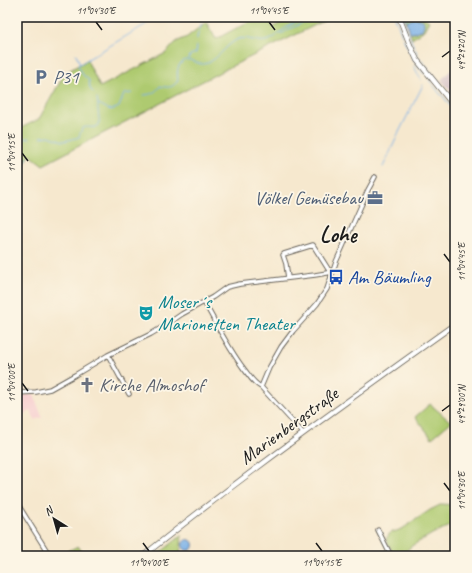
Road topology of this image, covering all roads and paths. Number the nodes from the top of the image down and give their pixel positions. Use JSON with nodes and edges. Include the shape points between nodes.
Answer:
{"nodes":[{"id":1,"x":399,"y":17,"type":"edge"},
{"id":2,"x":455,"y":107,"type":"edge"},
{"id":3,"x":375,"y":177,"type":"dead end"},
{"id":4,"x":331,"y":272,"type":"junction"},
{"id":5,"x":288,"y":278,"type":"junction"},
{"id":6,"x":204,"y":302,"type":"junction"},
{"id":7,"x":455,"y":324,"type":"edge"},
{"id":8,"x":108,"y":355,"type":"junction"},
{"id":9,"x":261,"y":387,"type":"junction"},
{"id":10,"x":17,"y":393,"type":"edge"},
{"id":11,"x":129,"y":394,"type":"dead end"},
{"id":12,"x":303,"y":433,"type":"junction"},
{"id":13,"x":17,"y":503,"type":"edge"},
{"id":14,"x":378,"y":530,"type":"dead end"},
{"id":15,"x":50,"y":556,"type":"edge"},
{"id":16,"x":143,"y":556,"type":"edge"},
{"id":17,"x":391,"y":556,"type":"edge"}],
"edges":[{"from":1,"to":2,"type":"main road","via":[[416,58]]},
{"from":3,"to":4,"type":"street"},
{"from":4,"to":5,"type":"street"},
{"from":4,"to":5,"type":"street","via":[[313,245],[283,255]]},
{"from":4,"to":9,"type":"street","via":[[327,289],[281,347]]},
{"from":5,"to":6,"type":"street","via":[[233,285]]},
{"from":6,"to":8,"type":"street","via":[[166,326]]},
{"from":6,"to":9,"type":"street","via":[[234,355],[253,381]]},
{"from":7,"to":12,"type":"main road","name":"Marienbergstraße"},
{"from":8,"to":10,"type":"street","via":[[50,389]]},
{"from":8,"to":11,"type":"street"},
{"from":9,"to":12,"type":"street"},
{"from":12,"to":16,"type":"main road","name":"Marienbergstraße"},
{"from":13,"to":15,"type":"street"},
{"from":14,"to":17,"type":"street"}]}
